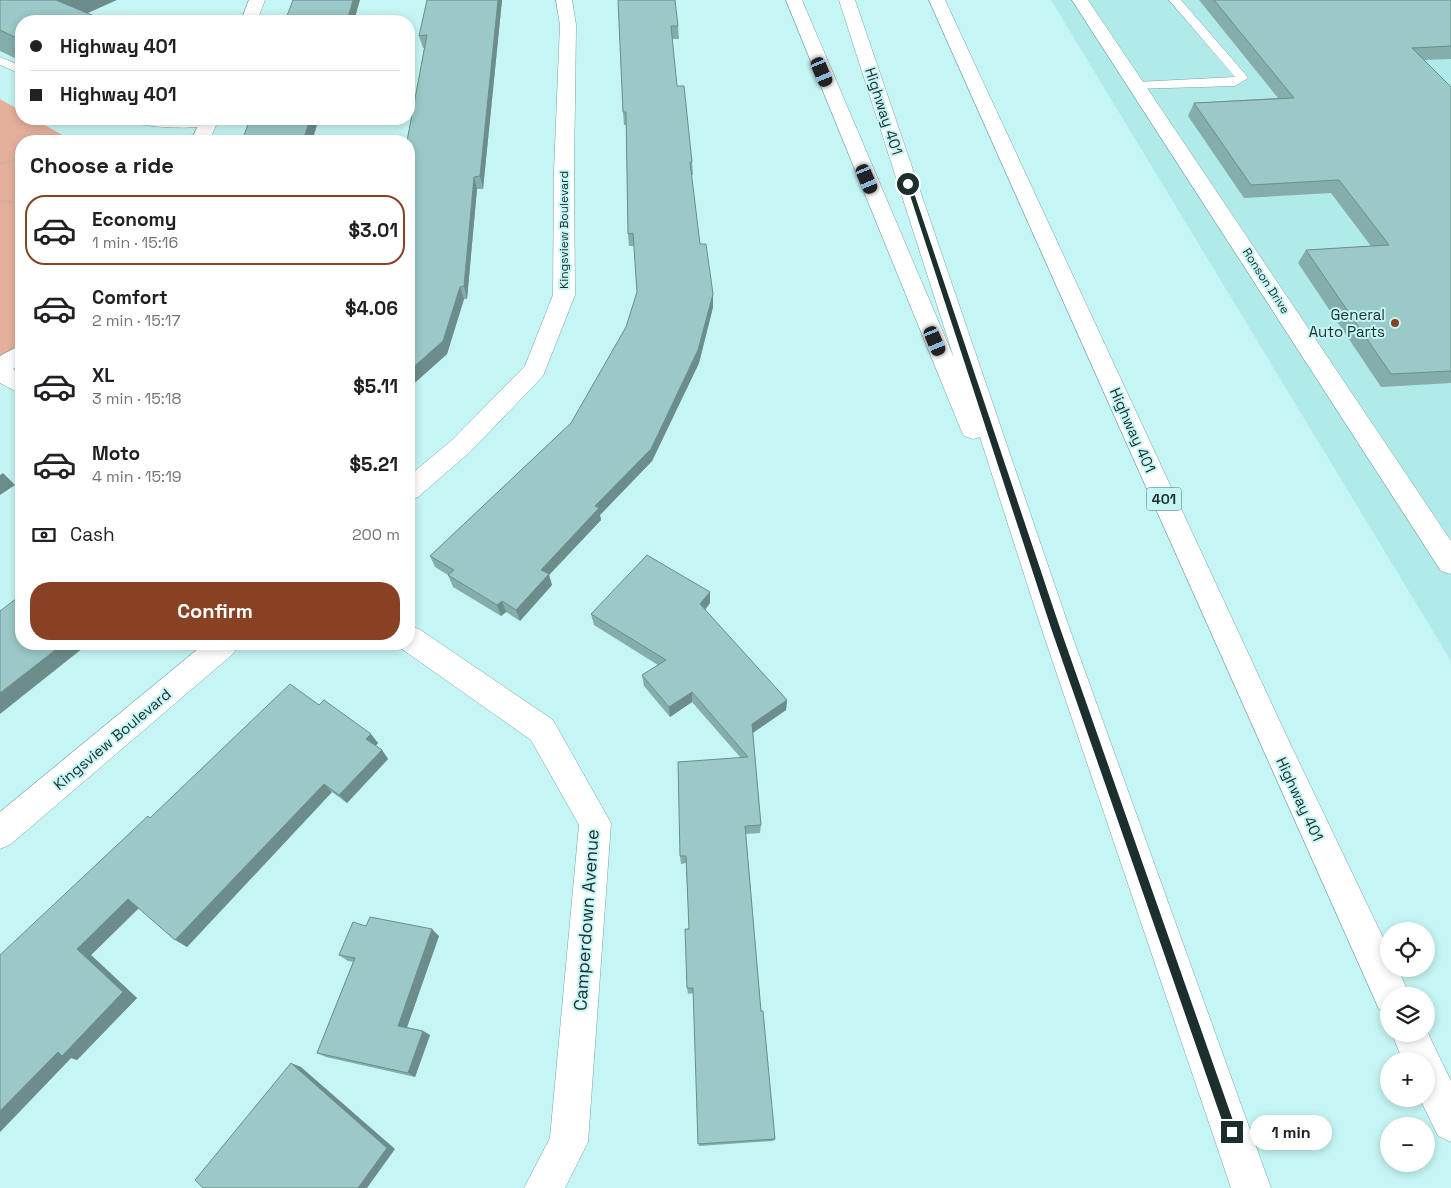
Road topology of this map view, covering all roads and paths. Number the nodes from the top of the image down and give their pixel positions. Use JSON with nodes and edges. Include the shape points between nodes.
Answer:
{"nodes":[{"id":1,"x":257,"y":0,"type":"edge"},
{"id":2,"x":564,"y":0,"type":"edge"},
{"id":3,"x":794,"y":0,"type":"edge"},
{"id":4,"x":847,"y":0,"type":"edge"},
{"id":5,"x":937,"y":0,"type":"edge"},
{"id":6,"x":1080,"y":0,"type":"edge"},
{"id":7,"x":1175,"y":0,"type":"edge"},
{"id":8,"x":251,"y":15,"type":"edge"},
{"id":9,"x":0,"y":61,"type":"edge"},
{"id":10,"x":15,"y":67,"type":"edge"},
{"id":11,"x":1137,"y":86,"type":"junction"},
{"id":12,"x":15,"y":160,"type":"edge"},
{"id":13,"x":0,"y":164,"type":"edge"},
{"id":14,"x":0,"y":201,"type":"edge"},
{"id":15,"x":15,"y":202,"type":"edge"},
{"id":16,"x":15,"y":357,"type":"edge"},
{"id":17,"x":0,"y":366,"type":"edge"},
{"id":18,"x":0,"y":372,"type":"edge"},
{"id":19,"x":15,"y":382,"type":"edge"},
{"id":20,"x":415,"y":485,"type":"edge"},
{"id":21,"x":1451,"y":563,"type":"edge"},
{"id":22,"x":1055,"y":628,"type":"junction"},
{"id":23,"x":415,"y":642,"type":"edge"},
{"id":24,"x":217,"y":650,"type":"edge"},
{"id":25,"x":0,"y":833,"type":"edge"},
{"id":26,"x":1388,"y":987,"type":"edge"},
{"id":27,"x":1435,"y":1089,"type":"edge"},
{"id":28,"x":1451,"y":1123,"type":"edge"},
{"id":29,"x":544,"y":1188,"type":"edge"},
{"id":30,"x":1251,"y":1188,"type":"edge"}],
"edges":[{"from":1,"to":8,"type":"main road"},
{"from":2,"to":20,"type":"main road","name":"Kingsview Boulevard","via":[[568,25],[564,295],[535,370],[461,446]]},
{"from":3,"to":22,"type":"main road"},
{"from":4,"to":22,"type":"main road","name":"Highway 401"},
{"from":5,"to":26,"type":"main road","name":"Highway 401","number":"401"},
{"from":6,"to":11,"type":"main road","name":"Ronson Drive"},
{"from":7,"to":11,"type":"lane","via":[[1242,78],[1235,82]]},
{"from":9,"to":10,"type":"lane"},
{"from":11,"to":21,"type":"main road","name":"Ronson Drive"},
{"from":12,"to":13,"type":"path"},
{"from":14,"to":15,"type":"path"},
{"from":16,"to":17,"type":"main road"},
{"from":18,"to":19,"type":"main road"},
{"from":22,"to":30,"type":"main road","name":"Highway 401"},
{"from":23,"to":29,"type":"main road","name":"Camperdown Avenue","via":[[542,730],[595,823],[569,1142]]},
{"from":24,"to":25,"type":"main road","name":"Kingsview Boulevard"},
{"from":27,"to":28,"type":"main road"}]}
